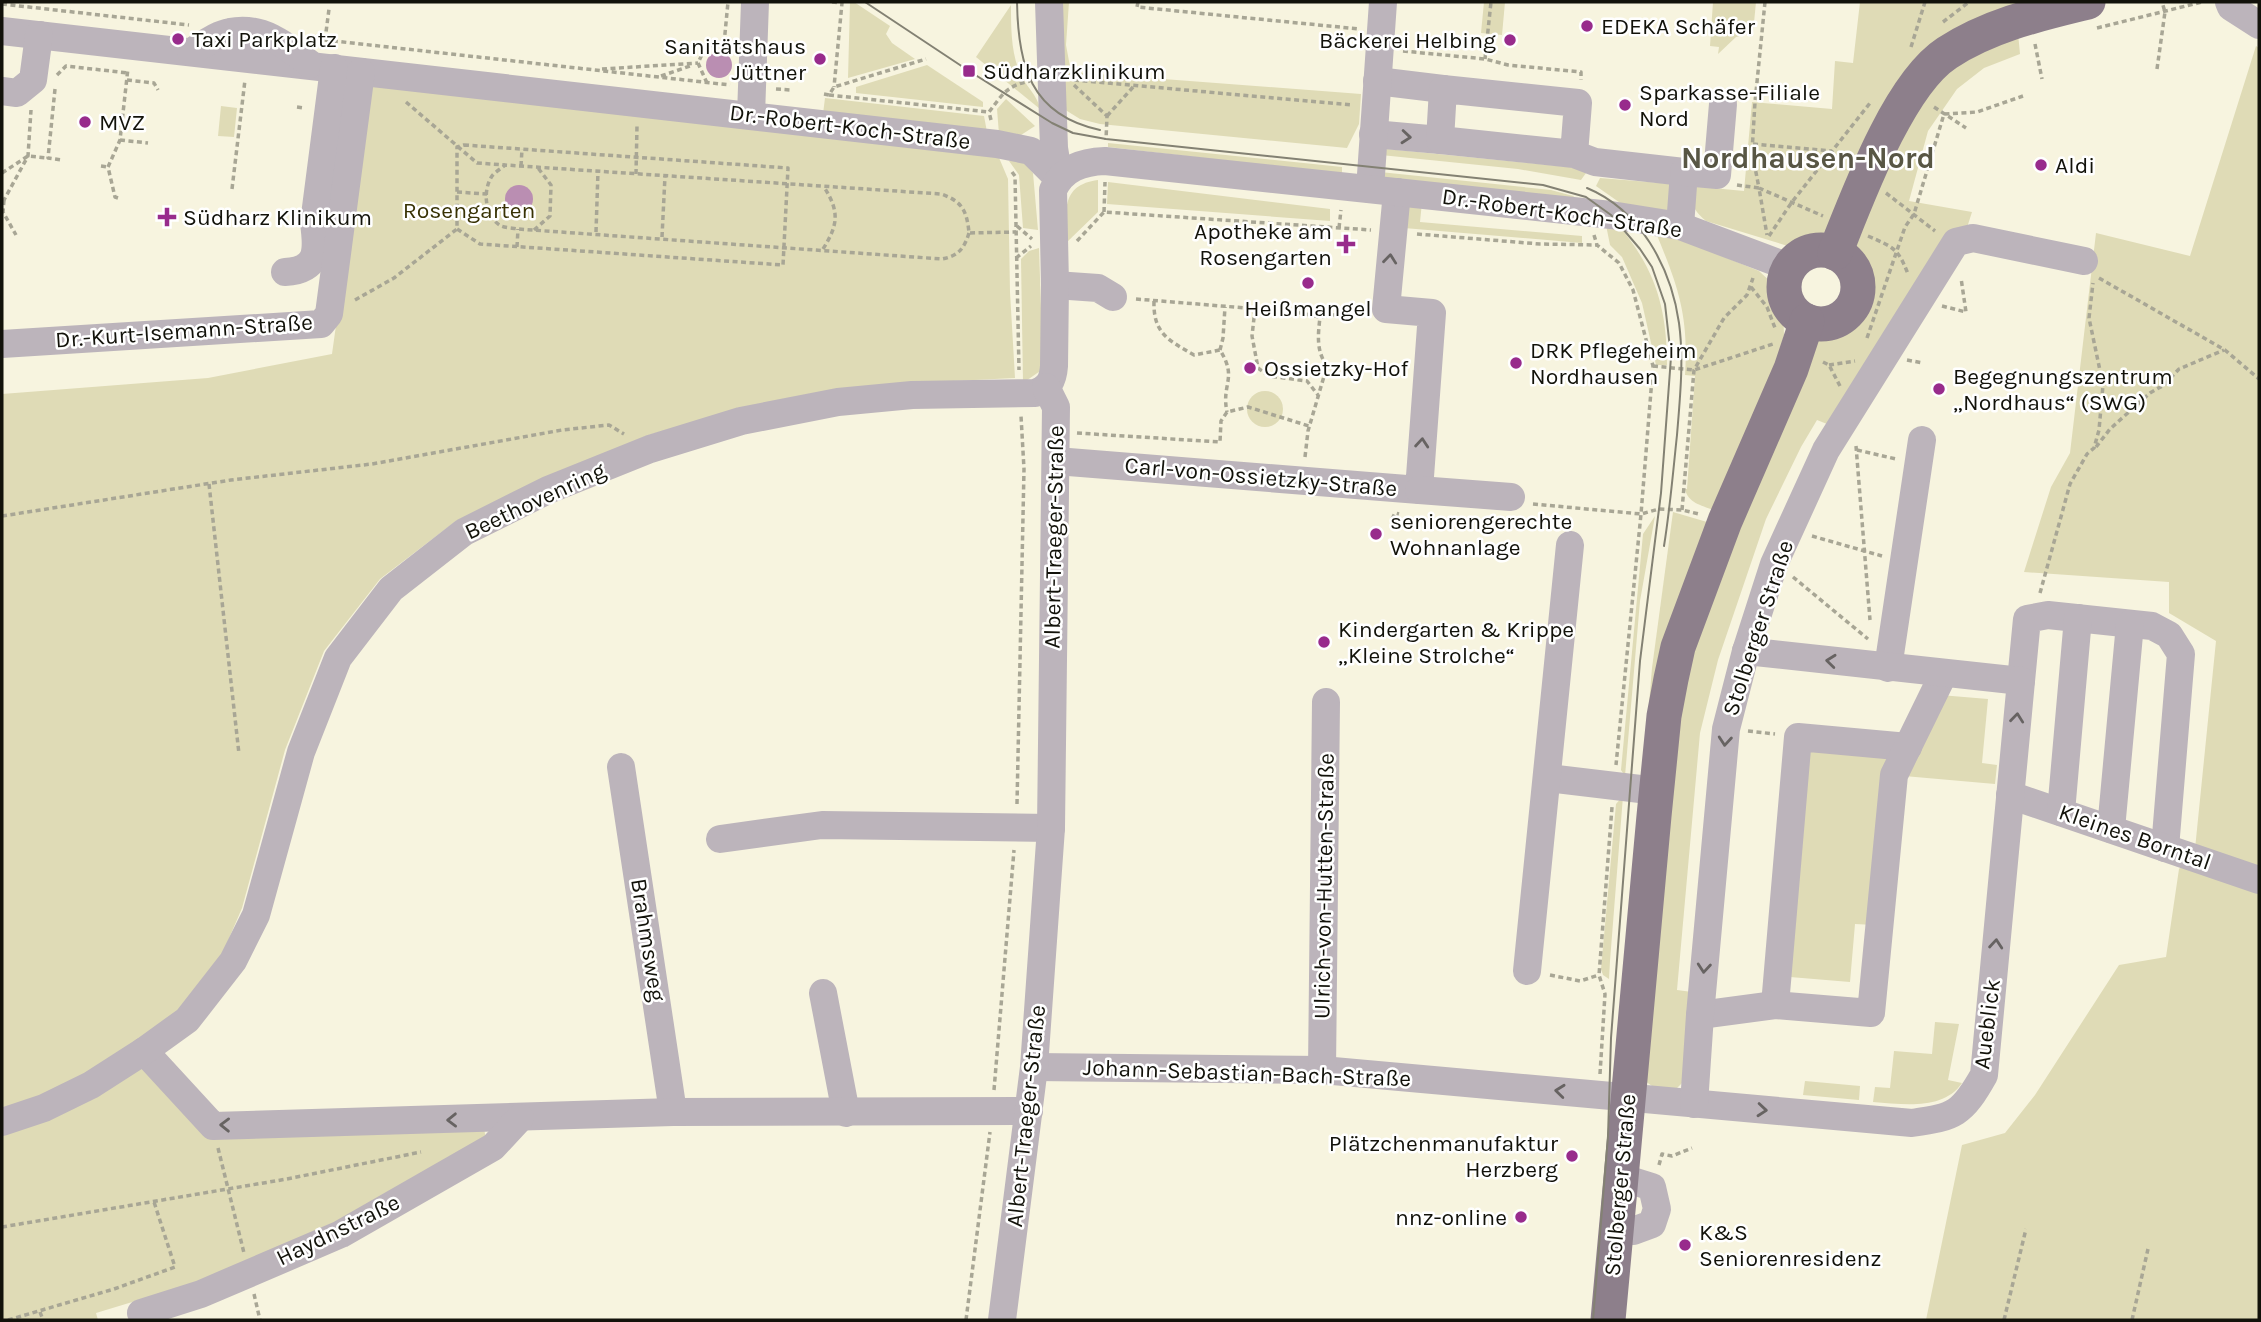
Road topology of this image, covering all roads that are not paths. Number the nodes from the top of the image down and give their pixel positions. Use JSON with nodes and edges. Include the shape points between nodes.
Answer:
{"nodes":[{"id":1,"x":755,"y":2,"type":"edge"},
{"id":2,"x":1049,"y":2,"type":"edge"},
{"id":3,"x":1383,"y":2,"type":"edge"},
{"id":4,"x":2229,"y":2,"type":"edge"},
{"id":5,"x":2087,"y":16,"type":"edge"},
{"id":6,"x":2259,"y":25,"type":"edge"},
{"id":7,"x":2,"y":31,"type":"edge"},
{"id":8,"x":39,"y":35,"type":"junction"},
{"id":9,"x":195,"y":39,"type":"junction"},
{"id":10,"x":328,"y":58,"type":"junction"},
{"id":11,"x":1443,"y":89,"type":"junction"},
{"id":12,"x":2,"y":91,"type":"edge"},
{"id":13,"x":1723,"y":104,"type":"dead end"},
{"id":14,"x":1375,"y":107,"type":"junction"},
{"id":15,"x":751,"y":115,"type":"junction"},
{"id":16,"x":1440,"y":140,"type":"junction"},
{"id":17,"x":1574,"y":154,"type":"junction"},
{"id":18,"x":1684,"y":172,"type":"junction"},
{"id":19,"x":1059,"y":179,"type":"junction"},
{"id":20,"x":1384,"y":190,"type":"junction"},
{"id":21,"x":1680,"y":226,"type":"junction"},
{"id":22,"x":1856,"y":235,"type":"junction"},
{"id":23,"x":1775,"y":261,"type":"junction"},
{"id":24,"x":2084,"y":261,"type":"dead end"},
{"id":25,"x":285,"y":267,"type":"dead end"},
{"id":26,"x":1055,"y":285,"type":"junction"},
{"id":27,"x":1113,"y":297,"type":"road end"},
{"id":28,"x":1807,"y":321,"type":"junction"},
{"id":29,"x":2,"y":344,"type":"edge"},
{"id":30,"x":1033,"y":390,"type":"junction"},
{"id":31,"x":1920,"y":452,"type":"road end"},
{"id":32,"x":1056,"y":461,"type":"junction"},
{"id":33,"x":1419,"y":490,"type":"junction"},
{"id":34,"x":1511,"y":497,"type":"road end"},
{"id":35,"x":1570,"y":545,"type":"dead end"},
{"id":36,"x":2078,"y":618,"type":"junction"},
{"id":37,"x":2130,"y":624,"type":"junction"},
{"id":38,"x":1746,"y":651,"type":"junction"},
{"id":39,"x":1888,"y":668,"type":"junction"},
{"id":40,"x":1940,"y":681,"type":"dead end"},
{"id":41,"x":2021,"y":681,"type":"junction"},
{"id":42,"x":1326,"y":702,"type":"dead end"},
{"id":43,"x":1908,"y":747,"type":"junction"},
{"id":44,"x":621,"y":767,"type":"dead end"},
{"id":45,"x":1548,"y":778,"type":"junction"},
{"id":46,"x":1657,"y":791,"type":"junction"},
{"id":47,"x":2010,"y":795,"type":"junction"},
{"id":48,"x":2061,"y":812,"type":"junction"},
{"id":49,"x":1051,"y":828,"type":"junction"},
{"id":50,"x":2111,"y":830,"type":"junction"},
{"id":51,"x":720,"y":839,"type":"dead end"},
{"id":52,"x":2165,"y":848,"type":"junction"},
{"id":53,"x":2259,"y":880,"type":"edge"},
{"id":54,"x":1527,"y":971,"type":"road end"},
{"id":55,"x":823,"y":993,"type":"dead end"},
{"id":56,"x":1775,"y":1005,"type":"junction"},
{"id":57,"x":1700,"y":1015,"type":"junction"},
{"id":58,"x":144,"y":1051,"type":"junction"},
{"id":59,"x":1034,"y":1067,"type":"junction"},
{"id":60,"x":1322,"y":1070,"type":"junction"},
{"id":61,"x":1613,"y":1097,"type":"junction"},
{"id":62,"x":1694,"y":1104,"type":"junction"},
{"id":63,"x":1029,"y":1111,"type":"junction"},
{"id":64,"x":673,"y":1112,"type":"junction"},
{"id":65,"x":846,"y":1112,"type":"junction"},
{"id":66,"x":520,"y":1118,"type":"junction"},
{"id":67,"x":2,"y":1122,"type":"edge"},
{"id":68,"x":141,"y":1313,"type":"dead end"},
{"id":69,"x":1002,"y":1320,"type":"edge"},
{"id":70,"x":1608,"y":1320,"type":"edge"}],
"edges":[{"from":1,"to":15,"type":"street"},
{"from":2,"to":19,"type":"street","via":[[1052,123]]},
{"from":3,"to":14,"type":"street"},
{"from":4,"to":6,"type":"street","via":[[2231,8]]},
{"from":5,"to":22,"type":"main road","via":[[2038,14],[1987,31],[1945,54],[1916,84],[1874,157]]},
{"from":7,"to":8,"type":"street","name":"Dr.-Robert-Koch-Straße"},
{"from":8,"to":9,"type":"street","name":"Dr.-Robert-Koch-Straße","via":[[138,33]]},
{"from":8,"to":12,"type":"street","via":[[33,80],[17,93]]},
{"from":9,"to":10,"type":"street","name":"Dr.-Robert-Koch-Straße","via":[[247,57]]},
{"from":9,"to":10,"type":"street","via":[[250,32]]},
{"from":10,"to":15,"type":"street","name":"Dr.-Robert-Koch-Straße"},
{"from":10,"to":25,"type":"street","via":[[319,156],[305,225],[309,243],[305,257]]},
{"from":10,"to":29,"type":"street","name":"Dr.-Kurt-Isemann-Straße","via":[[329,314],[321,324]]},
{"from":11,"to":14,"type":"street"},
{"from":11,"to":16,"type":"street"},
{"from":11,"to":17,"type":"street","via":[[1578,103]]},
{"from":13,"to":18,"type":"street","via":[[1717,175]]},
{"from":14,"to":16,"type":"street","one_way":true},
{"from":14,"to":20,"type":"street"},
{"from":15,"to":19,"type":"street","name":"Dr.-Robert-Koch-Straße","via":[[1031,151]]},
{"from":16,"to":17,"type":"street"},
{"from":17,"to":18,"type":"street","via":[[1595,162]]},
{"from":18,"to":21,"type":"street"},
{"from":19,"to":20,"type":"street","name":"Dr.-Robert-Koch-Straße","via":[[1079,164],[1105,160]]},
{"from":19,"to":26,"type":"street","via":[[1053,190],[1045,244]]},
{"from":20,"to":21,"type":"street","name":"Dr.-Robert-Koch-Straße"},
{"from":33,"to":20,"type":"street","name":"Carl-von-Ossietzky-Straße","one_way":true,"via":[[1433,313],[1385,309],[1393,232]]},
{"from":21,"to":23,"type":"street","name":"Dr.-Robert-Koch-Straße"},
{"from":22,"to":23,"type":"main road","via":[[1825,250]]},
{"from":22,"to":28,"type":"main road","via":[[1846,260],[1858,282],[1852,307],[1832,322]]},
{"from":23,"to":28,"type":"main road","via":[[1788,304]]},
{"from":24,"to":38,"type":"street","name":"Stolberger Straße","via":[[1973,239],[1956,242],[1826,450],[1774,564]]},
{"from":26,"to":27,"type":"street","via":[[1098,288]]},
{"from":26,"to":30,"type":"street","via":[[1053,379]]},
{"from":28,"to":46,"type":"main road","name":"Stolberger Straße","via":[[1678,647],[1664,716]]},
{"from":30,"to":32,"type":"street","name":"Albert-Traeger-Straße","via":[[1053,398],[1056,407]]},
{"from":30,"to":58,"type":"street","name":"Beethovenring","via":[[838,402],[741,421],[650,449],[548,490],[464,532],[391,589],[338,658],[301,752],[256,915],[233,961],[187,1020]]},
{"from":31,"to":39,"type":"street"},
{"from":32,"to":33,"type":"street","name":"Carl-von-Ossietzky-Straße"},
{"from":32,"to":49,"type":"street","name":"Albert-Traeger-Straße"},
{"from":33,"to":34,"type":"street"},
{"from":35,"to":45,"type":"street"},
{"from":36,"to":37,"type":"street"},
{"from":36,"to":41,"type":"street","name":"Aueblick","via":[[2048,615],[2027,619]]},
{"from":36,"to":48,"type":"street"},
{"from":37,"to":50,"type":"street"},
{"from":37,"to":52,"type":"street","via":[[2152,626],[2169,635],[2181,654]]},
{"from":39,"to":38,"type":"street","one_way":true},
{"from":38,"to":57,"type":"street","name":"Stolberger Straße","one_way":true,"via":[[1726,730]]},
{"from":39,"to":41,"type":"street"},
{"from":40,"to":43,"type":"street"},
{"from":47,"to":41,"type":"street","name":"Aueblick","one_way":true},
{"from":42,"to":60,"type":"street","name":"Ulrich-von-Hutten-Straße"},
{"from":43,"to":56,"type":"street","via":[[1894,775],[1871,1013]]},
{"from":43,"to":56,"type":"street","via":[[1798,737]]},
{"from":44,"to":64,"type":"street","name":"Brahmsweg"},
{"from":45,"to":46,"type":"street"},
{"from":45,"to":54,"type":"street"},
{"from":46,"to":61,"type":"main road","name":"Stolberger Straße"},
{"from":47,"to":48,"type":"street","name":"Kleines Borntal"},
{"from":62,"to":47,"type":"street","name":"Aueblick","one_way":true,"via":[[1912,1123],[1945,1118],[1970,1100],[1984,1075]]},
{"from":48,"to":50,"type":"street","name":"Kleines Borntal"},
{"from":49,"to":51,"type":"street","via":[[822,825]]},
{"from":49,"to":59,"type":"street","name":"Albert-Traeger-Straße"},
{"from":50,"to":52,"type":"street","name":"Kleines Borntal"},
{"from":52,"to":53,"type":"street","name":"Kleines Borntal"},
{"from":55,"to":65,"type":"street"},
{"from":56,"to":57,"type":"street"},
{"from":57,"to":62,"type":"street","name":"Stolberger Straße"},
{"from":66,"to":58,"type":"street","one_way":true,"via":[[213,1126]]},
{"from":58,"to":67,"type":"street","name":"Beethovenring","via":[[67,1097]]},
{"from":59,"to":60,"type":"street","name":"Johann-Sebastian-Bach-Straße"},
{"from":59,"to":63,"type":"street","name":"Albert-Traeger-Straße"},
{"from":61,"to":60,"type":"street","name":"Johann-Sebastian-Bach-Straße","one_way":true},
{"from":61,"to":62,"type":"street","name":"Aueblick"},
{"from":61,"to":70,"type":"main road","name":"Stolberger Straße","via":[[1636,1182],[1615,1233]]},
{"from":63,"to":65,"type":"street"},
{"from":63,"to":69,"type":"street","name":"Albert-Traeger-Straße"},
{"from":64,"to":65,"type":"street"},
{"from":64,"to":66,"type":"street"},
{"from":66,"to":68,"type":"street","name":"Haydnstraße","via":[[493,1147],[341,1234],[201,1294]]}]}
